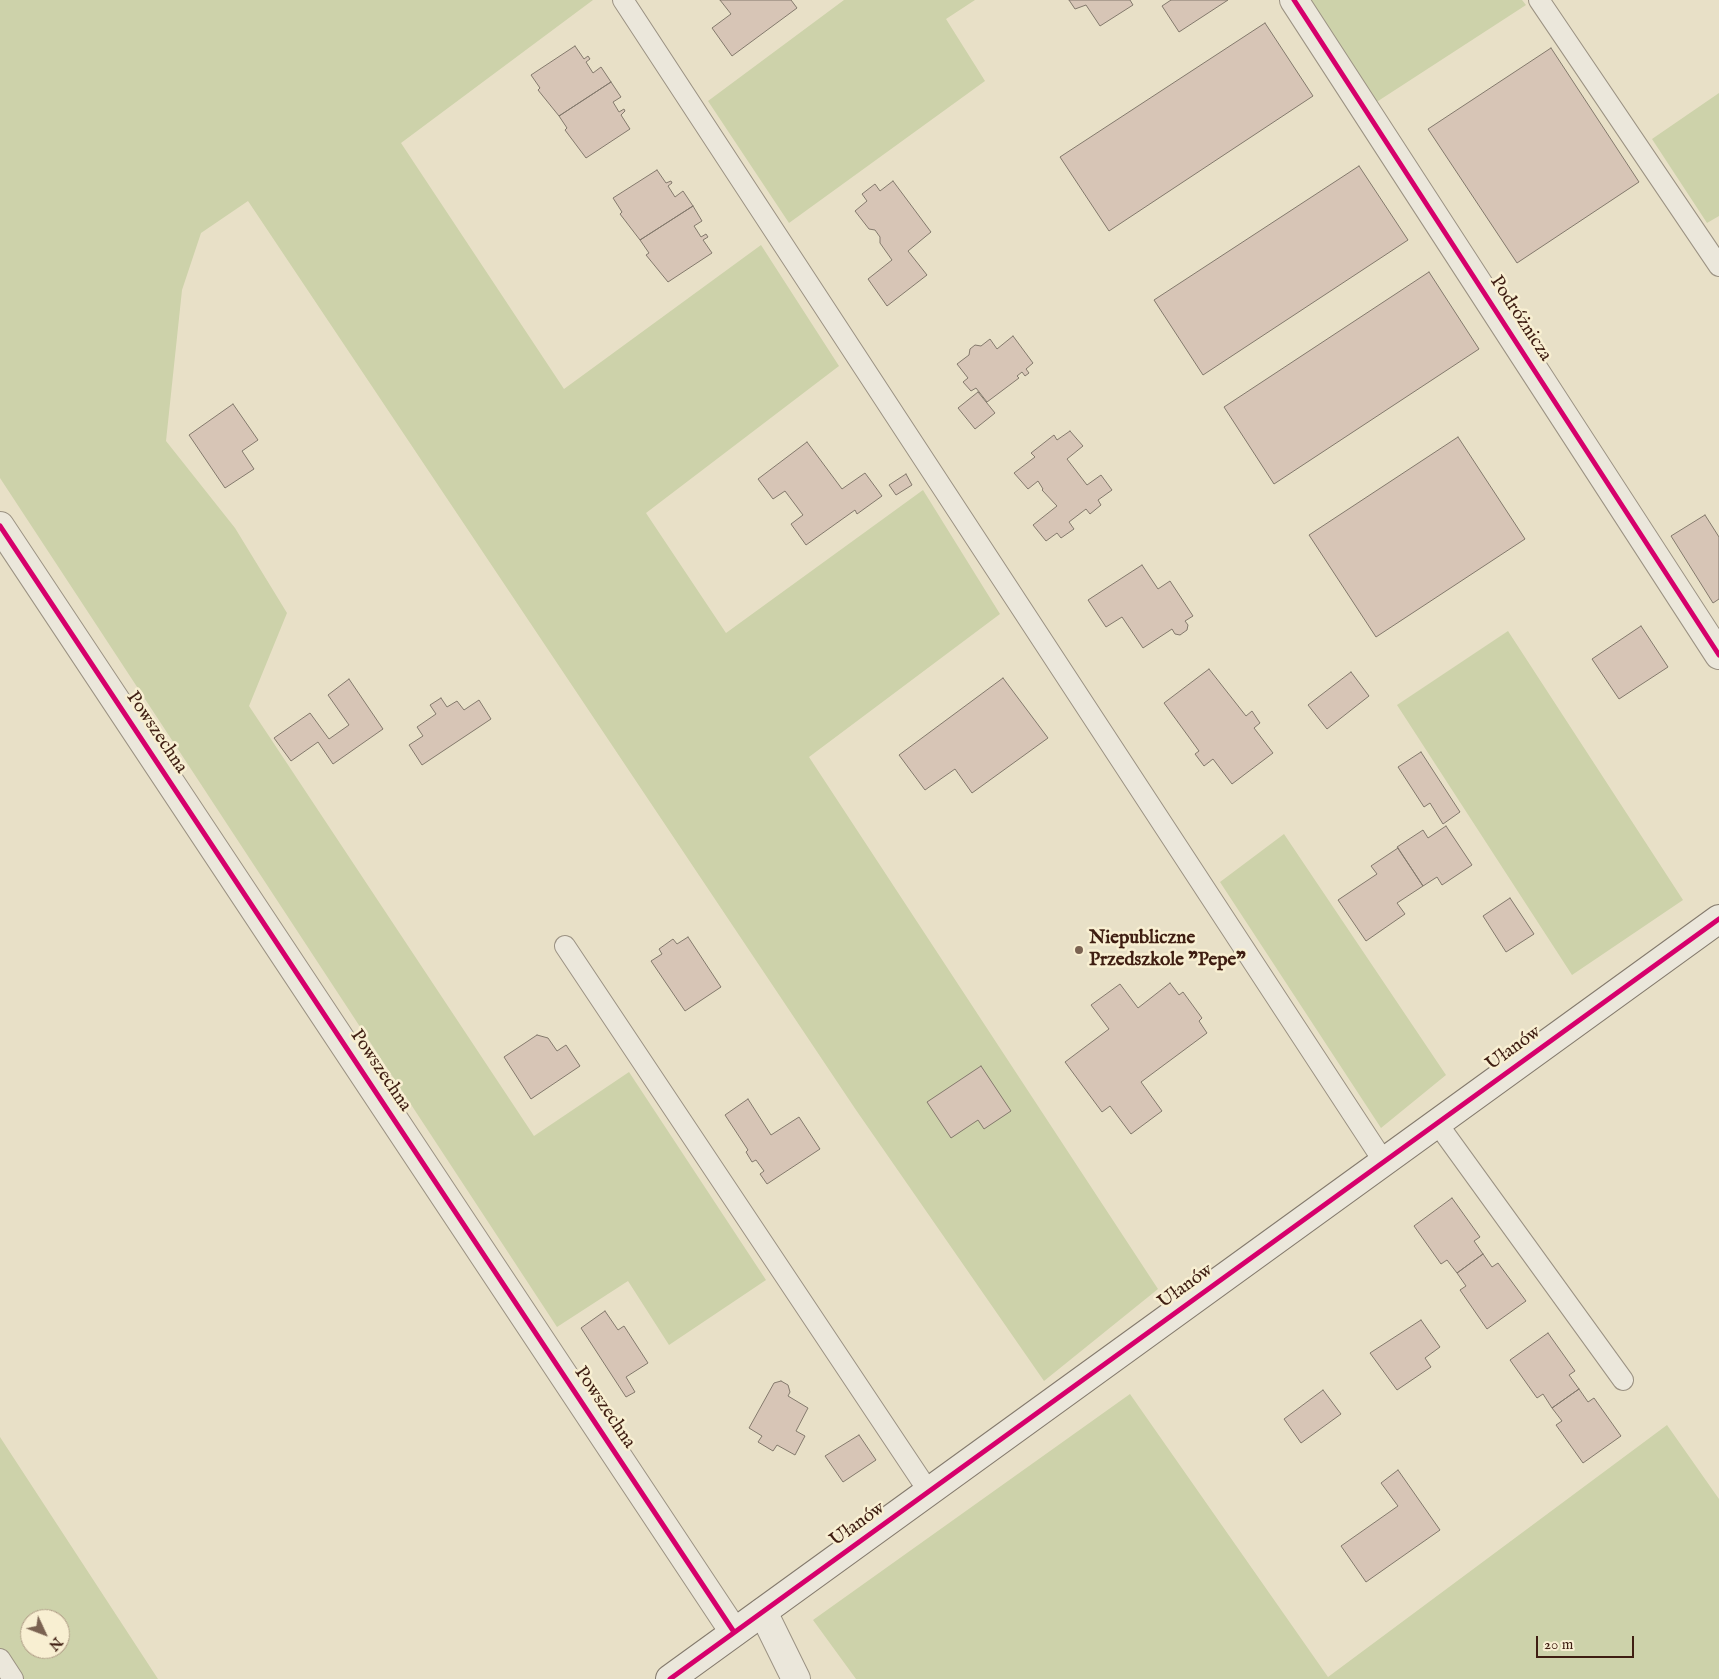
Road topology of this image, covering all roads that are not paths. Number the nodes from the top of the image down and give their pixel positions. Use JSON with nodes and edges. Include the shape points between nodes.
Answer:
{"nodes":[{"id":1,"x":623,"y":0,"type":"edge"},
{"id":2,"x":1294,"y":0,"type":"edge"},
{"id":3,"x":1540,"y":0,"type":"edge"},
{"id":4,"x":1719,"y":266,"type":"edge"},
{"id":5,"x":0,"y":526,"type":"edge"},
{"id":6,"x":1719,"y":655,"type":"edge"},
{"id":7,"x":1719,"y":920,"type":"edge"},
{"id":8,"x":565,"y":946,"type":"dead end"},
{"id":9,"x":1438,"y":1123,"type":"junction"},
{"id":10,"x":1384,"y":1162,"type":"junction"},
{"id":11,"x":1623,"y":1380,"type":"dead end"},
{"id":12,"x":928,"y":1492,"type":"junction"},
{"id":13,"x":763,"y":1612,"type":"junction"},
{"id":14,"x":734,"y":1632,"type":"junction"},
{"id":15,"x":0,"y":1659,"type":"edge"},
{"id":16,"x":13,"y":1679,"type":"edge"},
{"id":17,"x":670,"y":1679,"type":"edge"},
{"id":18,"x":796,"y":1679,"type":"edge"}],
"edges":[{"from":1,"to":10,"type":"lane"},
{"from":2,"to":6,"type":"street","name":"Podróżnicza"},
{"from":3,"to":4,"type":"lane"},
{"from":5,"to":14,"type":"street","name":"Powszechna"},
{"from":7,"to":9,"type":"street","name":"Ułanów"},
{"from":8,"to":12,"type":"lane"},
{"from":9,"to":10,"type":"street","name":"Ułanów"},
{"from":9,"to":11,"type":"lane"},
{"from":10,"to":12,"type":"street","name":"Ułanów"},
{"from":12,"to":13,"type":"street","name":"Ułanów"},
{"from":13,"to":14,"type":"street","name":"Ułanów"},
{"from":13,"to":18,"type":"street"},
{"from":14,"to":17,"type":"street","name":"Ułanów"},
{"from":15,"to":16,"type":"lane"}]}
